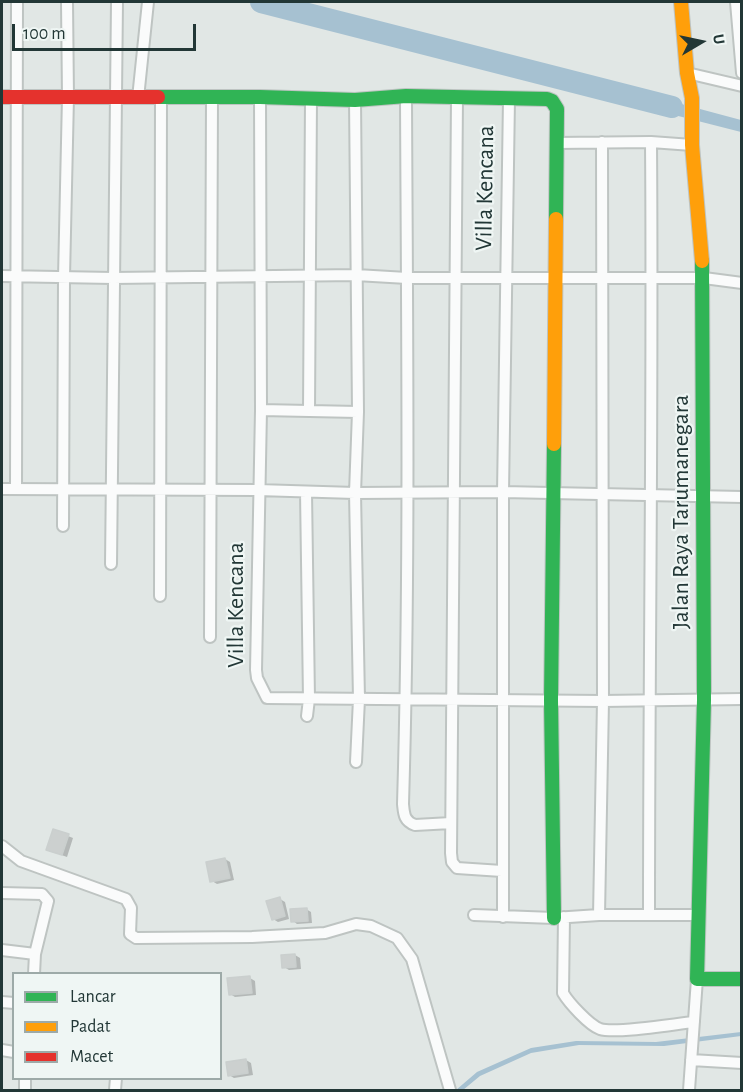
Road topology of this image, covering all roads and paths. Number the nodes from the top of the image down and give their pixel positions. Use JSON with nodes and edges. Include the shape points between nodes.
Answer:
{"nodes":[{"id":1,"x":17,"y":2,"type":"edge"},
{"id":2,"x":67,"y":2,"type":"edge"},
{"id":3,"x":117,"y":2,"type":"edge"},
{"id":4,"x":148,"y":2,"type":"edge"},
{"id":5,"x":681,"y":2,"type":"edge"},
{"id":6,"x":736,"y":2,"type":"edge"},
{"id":7,"x":687,"y":73,"type":"junction"},
{"id":8,"x":741,"y":73,"type":"edge"},
{"id":9,"x":741,"y":86,"type":"edge"},
{"id":10,"x":406,"y":96,"type":"junction"},
{"id":11,"x":2,"y":97,"type":"edge"},
{"id":12,"x":17,"y":97,"type":"junction"},
{"id":13,"x":260,"y":97,"type":"junction"},
{"id":14,"x":68,"y":98,"type":"junction"},
{"id":15,"x":116,"y":98,"type":"junction"},
{"id":16,"x":138,"y":98,"type":"junction"},
{"id":17,"x":161,"y":98,"type":"junction"},
{"id":18,"x":212,"y":98,"type":"junction"},
{"id":19,"x":457,"y":98,"type":"junction"},
{"id":20,"x":311,"y":99,"type":"junction"},
{"id":21,"x":509,"y":99,"type":"junction"},
{"id":22,"x":355,"y":100,"type":"junction"},
{"id":23,"x":602,"y":142,"type":"junction"},
{"id":24,"x":651,"y":142,"type":"junction"},
{"id":25,"x":556,"y":143,"type":"junction"},
{"id":26,"x":692,"y":145,"type":"junction"},
{"id":27,"x":310,"y":275,"type":"junction"},
{"id":28,"x":356,"y":275,"type":"junction"},
{"id":29,"x":2,"y":276,"type":"edge"},
{"id":30,"x":18,"y":276,"type":"junction"},
{"id":31,"x":211,"y":276,"type":"junction"},
{"id":32,"x":260,"y":276,"type":"junction"},
{"id":33,"x":64,"y":277,"type":"junction"},
{"id":34,"x":161,"y":277,"type":"junction"},
{"id":35,"x":505,"y":277,"type":"junction"},
{"id":36,"x":113,"y":278,"type":"junction"},
{"id":37,"x":407,"y":278,"type":"junction"},
{"id":38,"x":456,"y":278,"type":"junction"},
{"id":39,"x":555,"y":278,"type":"junction"},
{"id":40,"x":602,"y":278,"type":"junction"},
{"id":41,"x":652,"y":278,"type":"junction"},
{"id":42,"x":704,"y":278,"type":"junction"},
{"id":43,"x":741,"y":283,"type":"edge"},
{"id":44,"x":261,"y":410,"type":"junction"},
{"id":45,"x":309,"y":410,"type":"junction"},
{"id":46,"x":358,"y":412,"type":"junction"},
{"id":47,"x":2,"y":489,"type":"edge"},
{"id":48,"x":16,"y":489,"type":"junction"},
{"id":49,"x":63,"y":489,"type":"junction"},
{"id":50,"x":111,"y":489,"type":"junction"},
{"id":51,"x":161,"y":490,"type":"junction"},
{"id":52,"x":258,"y":490,"type":"junction"},
{"id":53,"x":210,"y":491,"type":"junction"},
{"id":54,"x":306,"y":492,"type":"junction"},
{"id":55,"x":407,"y":492,"type":"junction"},
{"id":56,"x":453,"y":492,"type":"junction"},
{"id":57,"x":503,"y":492,"type":"junction"},
{"id":58,"x":355,"y":493,"type":"junction"},
{"id":59,"x":602,"y":493,"type":"junction"},
{"id":60,"x":553,"y":494,"type":"junction"},
{"id":61,"x":652,"y":494,"type":"junction"},
{"id":62,"x":704,"y":497,"type":"junction"},
{"id":63,"x":741,"y":497,"type":"edge"},
{"id":64,"x":63,"y":526,"type":"dead end"},
{"id":65,"x":111,"y":564,"type":"dead end"},
{"id":66,"x":160,"y":596,"type":"dead end"},
{"id":67,"x":210,"y":637,"type":"dead end"},
{"id":68,"x":309,"y":699,"type":"junction"},
{"id":69,"x":359,"y":699,"type":"junction"},
{"id":70,"x":741,"y":699,"type":"edge"},
{"id":71,"x":452,"y":700,"type":"junction"},
{"id":72,"x":503,"y":700,"type":"junction"},
{"id":73,"x":551,"y":700,"type":"junction"},
{"id":74,"x":649,"y":700,"type":"junction"},
{"id":75,"x":704,"y":700,"type":"junction"},
{"id":76,"x":406,"y":701,"type":"junction"},
{"id":77,"x":603,"y":701,"type":"junction"},
{"id":78,"x":307,"y":716,"type":"dead end"},
{"id":79,"x":356,"y":762,"type":"dead end"},
{"id":80,"x":451,"y":823,"type":"junction"},
{"id":81,"x":2,"y":846,"type":"edge"},
{"id":82,"x":502,"y":871,"type":"junction"},
{"id":83,"x":2,"y":893,"type":"edge"},
{"id":84,"x":474,"y":915,"type":"dead end"},
{"id":85,"x":599,"y":915,"type":"junction"},
{"id":86,"x":649,"y":915,"type":"junction"},
{"id":87,"x":699,"y":915,"type":"junction"},
{"id":88,"x":503,"y":917,"type":"junction"},
{"id":89,"x":559,"y":917,"type":"junction"},
{"id":90,"x":2,"y":950,"type":"edge"},
{"id":91,"x":35,"y":954,"type":"junction"},
{"id":92,"x":34,"y":972,"type":"edge"},
{"id":93,"x":697,"y":979,"type":"junction"},
{"id":94,"x":741,"y":979,"type":"edge"},
{"id":95,"x":693,"y":1027,"type":"junction"},
{"id":96,"x":691,"y":1060,"type":"junction"},
{"id":97,"x":741,"y":1063,"type":"edge"},
{"id":98,"x":449,"y":1089,"type":"edge"},
{"id":99,"x":689,"y":1090,"type":"edge"}],
"edges":[{"from":1,"to":12,"type":"street"},
{"from":2,"to":14,"type":"street"},
{"from":3,"to":15,"type":"street"},
{"from":4,"to":16,"type":"street"},
{"from":5,"to":7,"type":"street","name":"Jalan Raya Tarumanegara"},
{"from":6,"to":8,"type":"street"},
{"from":7,"to":9,"type":"street"},
{"from":7,"to":26,"type":"street","name":"Jalan Raya Tarumanegara","via":[[692,98]]},
{"from":10,"to":19,"type":"street","name":"Villa Kencana"},
{"from":10,"to":22,"type":"street","name":"Villa Kencana"},
{"from":10,"to":37,"type":"street"},
{"from":11,"to":12,"type":"street","name":"Villa Kencana"},
{"from":12,"to":14,"type":"street","name":"Villa Kencana"},
{"from":12,"to":30,"type":"street"},
{"from":13,"to":18,"type":"street","name":"Villa Kencana"},
{"from":13,"to":20,"type":"street","name":"Villa Kencana"},
{"from":13,"to":32,"type":"street","name":"Villa Kencana"},
{"from":14,"to":15,"type":"street","name":"Villa Kencana"},
{"from":14,"to":33,"type":"street"},
{"from":15,"to":16,"type":"street","name":"Villa Kencana"},
{"from":15,"to":36,"type":"street"},
{"from":16,"to":17,"type":"street","name":"Villa Kencana"},
{"from":17,"to":18,"type":"street","name":"Villa Kencana"},
{"from":17,"to":34,"type":"street"},
{"from":18,"to":31,"type":"street","name":"Villa Kencana"},
{"from":19,"to":21,"type":"street","name":"Villa Kencana"},
{"from":19,"to":38,"type":"street"},
{"from":20,"to":22,"type":"street","name":"Villa Kencana"},
{"from":20,"to":27,"type":"street"},
{"from":21,"to":25,"type":"street","name":"Villa Kencana","via":[[552,101],[557,109]]},
{"from":21,"to":35,"type":"street","name":"Villa Kencana"},
{"from":22,"to":28,"type":"street"},
{"from":23,"to":24,"type":"street"},
{"from":23,"to":25,"type":"street"},
{"from":23,"to":40,"type":"street"},
{"from":24,"to":26,"type":"street"},
{"from":24,"to":41,"type":"street"},
{"from":25,"to":39,"type":"street","name":"Villa Kencana"},
{"from":26,"to":42,"type":"street","name":"Jalan Raya Tarumanegara"},
{"from":27,"to":28,"type":"street","name":"Villa Kencana"},
{"from":27,"to":32,"type":"street","name":"Villa Kencana"},
{"from":27,"to":45,"type":"street"},
{"from":28,"to":37,"type":"street","name":"Villa Kencana"},
{"from":28,"to":46,"type":"street"},
{"from":29,"to":30,"type":"street","name":"Villa Kencana"},
{"from":30,"to":33,"type":"street","name":"Villa Kencana"},
{"from":30,"to":48,"type":"street"},
{"from":31,"to":32,"type":"street","name":"Villa Kencana"},
{"from":31,"to":34,"type":"street","name":"Villa Kencana"},
{"from":31,"to":53,"type":"street","name":"Villa Kencana"},
{"from":32,"to":44,"type":"street","name":"Villa Kencana"},
{"from":33,"to":36,"type":"street","name":"Villa Kencana"},
{"from":33,"to":49,"type":"street"},
{"from":34,"to":36,"type":"street","name":"Villa Kencana"},
{"from":34,"to":51,"type":"street"},
{"from":35,"to":38,"type":"street","name":"Villa Kencana"},
{"from":35,"to":39,"type":"street","name":"Villa Kencana"},
{"from":35,"to":57,"type":"street","name":"Villa Kencana"},
{"from":36,"to":50,"type":"street"},
{"from":37,"to":38,"type":"street","name":"Villa Kencana"},
{"from":37,"to":55,"type":"street"},
{"from":38,"to":56,"type":"street"},
{"from":39,"to":40,"type":"street","name":"Villa Kencana"},
{"from":39,"to":60,"type":"street","name":"Villa Kencana"},
{"from":40,"to":41,"type":"street","name":"Villa Kencana"},
{"from":40,"to":59,"type":"street"},
{"from":41,"to":42,"type":"street","name":"Villa Kencana"},
{"from":41,"to":61,"type":"street"},
{"from":42,"to":43,"type":"street","name":"Villa Kencana"},
{"from":42,"to":62,"type":"street","name":"Jalan Raya Tarumanegara"},
{"from":44,"to":45,"type":"street"},
{"from":44,"to":52,"type":"street","name":"Villa Kencana"},
{"from":45,"to":46,"type":"street"},
{"from":46,"to":58,"type":"street"},
{"from":47,"to":48,"type":"street"},
{"from":48,"to":49,"type":"street"},
{"from":49,"to":50,"type":"street"},
{"from":49,"to":64,"type":"street"},
{"from":50,"to":51,"type":"street"},
{"from":50,"to":65,"type":"street"},
{"from":51,"to":53,"type":"street"},
{"from":51,"to":66,"type":"street"},
{"from":52,"to":53,"type":"street"},
{"from":52,"to":54,"type":"street"},
{"from":52,"to":68,"type":"street","name":"Villa Kencana","via":[[257,678],[267,698]]},
{"from":53,"to":67,"type":"street","name":"Villa Kencana"},
{"from":54,"to":58,"type":"street"},
{"from":54,"to":68,"type":"street"},
{"from":55,"to":56,"type":"street"},
{"from":55,"to":58,"type":"street"},
{"from":55,"to":76,"type":"street"},
{"from":56,"to":57,"type":"street"},
{"from":56,"to":71,"type":"street"},
{"from":57,"to":60,"type":"street"},
{"from":57,"to":72,"type":"street","name":"Villa Kencana"},
{"from":58,"to":69,"type":"street"},
{"from":59,"to":60,"type":"street"},
{"from":59,"to":61,"type":"street"},
{"from":59,"to":77,"type":"street"},
{"from":60,"to":73,"type":"street","name":"Villa Kencana"},
{"from":61,"to":62,"type":"street"},
{"from":61,"to":74,"type":"street"},
{"from":62,"to":63,"type":"street"},
{"from":62,"to":75,"type":"street","name":"Jalan Raya Tarumanegara"},
{"from":68,"to":69,"type":"street","name":"Villa Kencana"},
{"from":68,"to":78,"type":"street"},
{"from":69,"to":76,"type":"street","name":"Villa Kencana"},
{"from":69,"to":79,"type":"street"},
{"from":70,"to":75,"type":"street","name":"Villa Kencana"},
{"from":71,"to":72,"type":"street","name":"Villa Kencana"},
{"from":71,"to":76,"type":"street","name":"Villa Kencana"},
{"from":71,"to":80,"type":"street"},
{"from":72,"to":73,"type":"street","name":"Villa Kencana"},
{"from":72,"to":82,"type":"street","name":"Villa Kencana"},
{"from":73,"to":77,"type":"street","name":"Villa Kencana"},
{"from":73,"to":89,"type":"street","name":"Villa Kencana"},
{"from":74,"to":75,"type":"street","name":"Villa Kencana"},
{"from":74,"to":77,"type":"street","name":"Villa Kencana"},
{"from":74,"to":86,"type":"street"},
{"from":75,"to":87,"type":"street","name":"Jalan Raya Tarumanegara"},
{"from":76,"to":80,"type":"street","via":[[404,816],[415,825]]},
{"from":77,"to":85,"type":"street"},
{"from":80,"to":82,"type":"street","via":[[454,866]]},
{"from":81,"to":98,"type":"street","via":[[21,861],[126,899],[132,908],[130,934],[136,938],[252,938],[325,933],[356,924],[371,926],[397,939],[412,959]]},
{"from":82,"to":88,"type":"street","name":"Villa Kencana"},
{"from":83,"to":91,"type":"street","via":[[42,894],[48,901]]},
{"from":84,"to":88,"type":"street"},
{"from":85,"to":86,"type":"street"},
{"from":85,"to":89,"type":"street"},
{"from":86,"to":87,"type":"street"},
{"from":87,"to":93,"type":"street","name":"Jalan Raya Tarumanegara"},
{"from":88,"to":89,"type":"street"},
{"from":89,"to":95,"type":"street","via":[[563,993],[597,1028]]},
{"from":90,"to":91,"type":"street"},
{"from":91,"to":92,"type":"street"},
{"from":93,"to":94,"type":"street"},
{"from":93,"to":95,"type":"street"},
{"from":95,"to":96,"type":"street"},
{"from":96,"to":97,"type":"street"},
{"from":96,"to":99,"type":"street"}]}
